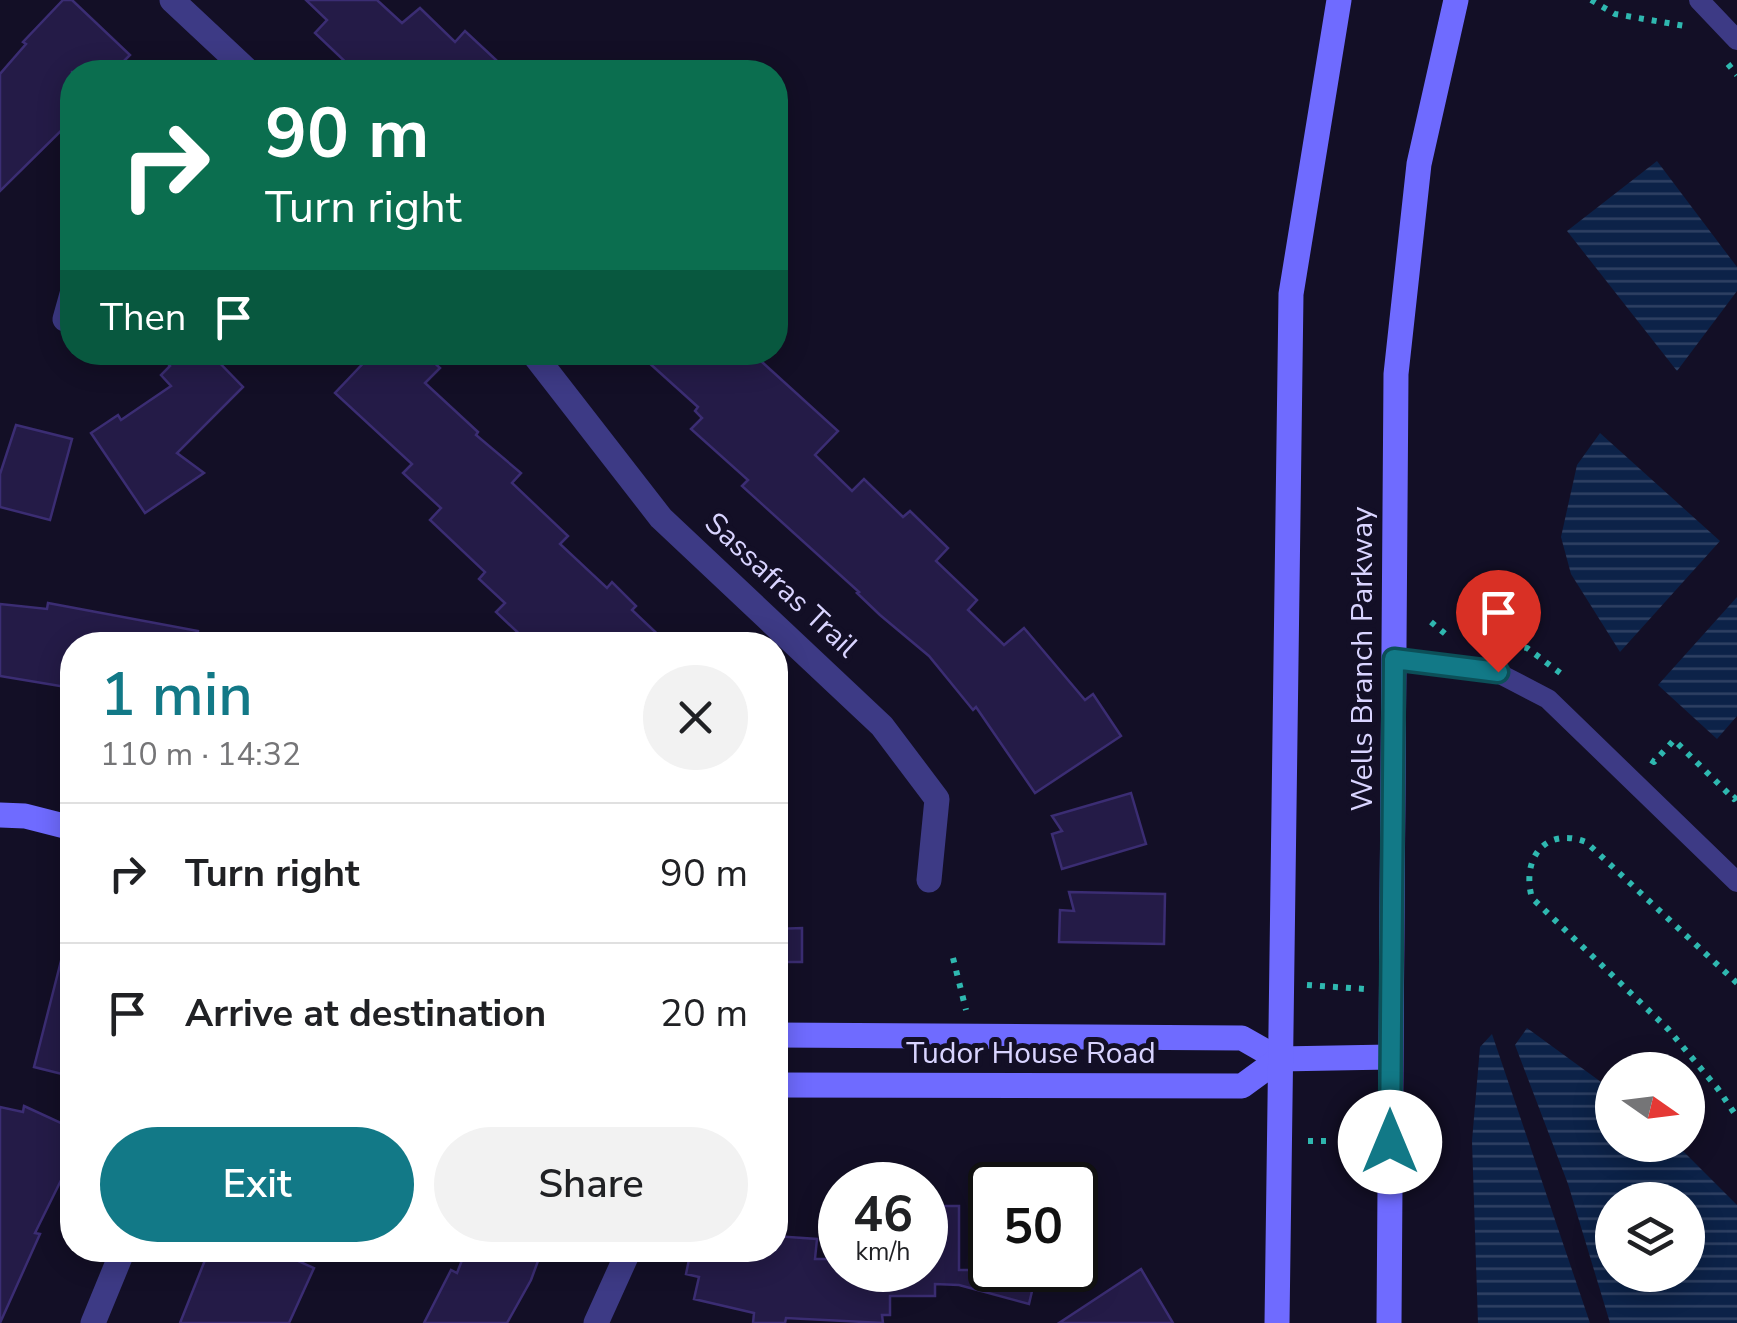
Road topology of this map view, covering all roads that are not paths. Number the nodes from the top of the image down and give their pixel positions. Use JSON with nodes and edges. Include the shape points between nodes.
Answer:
{"nodes":[{"id":1,"x":172,"y":0,"type":"edge"},
{"id":2,"x":1340,"y":0,"type":"edge"},
{"id":3,"x":1456,"y":0,"type":"edge"},
{"id":4,"x":1699,"y":0,"type":"edge"},
{"id":5,"x":1737,"y":40,"type":"edge"},
{"id":6,"x":229,"y":60,"type":"edge"},
{"id":7,"x":542,"y":365,"type":"edge"},
{"id":8,"x":785,"y":632,"type":"edge"},
{"id":9,"x":788,"y":635,"type":"edge"},
{"id":10,"x":1394,"y":659,"type":"junction"},
{"id":11,"x":0,"y":815,"type":"edge"},
{"id":12,"x":60,"y":825,"type":"edge"},
{"id":13,"x":1735,"y":875,"type":"edge"},
{"id":14,"x":929,"y":880,"type":"dead end"},
{"id":15,"x":788,"y":1035,"type":"edge"},
{"id":16,"x":1390,"y":1057,"type":"junction"},
{"id":17,"x":1279,"y":1059,"type":"junction"},
{"id":18,"x":788,"y":1085,"type":"edge"},
{"id":19,"x":119,"y":1262,"type":"edge"},
{"id":20,"x":624,"y":1262,"type":"edge"},
{"id":21,"x":94,"y":1323,"type":"edge"},
{"id":22,"x":596,"y":1323,"type":"edge"},
{"id":23,"x":1277,"y":1323,"type":"edge"},
{"id":24,"x":1389,"y":1323,"type":"edge"}],
"edges":[{"from":1,"to":6,"type":"street"},
{"from":2,"to":17,"type":"main road","via":[[1291,294]]},
{"from":3,"to":10,"type":"main road","name":"Wells Branch Parkway","via":[[1419,164],[1396,374]]},
{"from":4,"to":5,"type":"lane"},
{"from":7,"to":8,"type":"street","name":"Sassafras Trail","via":[[661,518]]},
{"from":9,"to":14,"type":"street","name":"Sassafras Trail","via":[[892,741],[936,800]]},
{"from":10,"to":13,"type":"lane","via":[[1498,672],[1548,699]]},
{"from":10,"to":16,"type":"main road","name":"Wells Branch Parkway"},
{"from":11,"to":12,"type":"main road"},
{"from":15,"to":17,"type":"main road","name":"Tudor House Road","via":[[1242,1038]]},
{"from":16,"to":17,"type":"main road","name":"Tudor House Road"},
{"from":16,"to":24,"type":"main road","name":"Wells Branch Parkway"},
{"from":17,"to":18,"type":"main road","name":"Tudor House Road","via":[[1242,1086]]},
{"from":17,"to":23,"type":"main road"},
{"from":19,"to":21,"type":"street"},
{"from":20,"to":22,"type":"street"}]}
